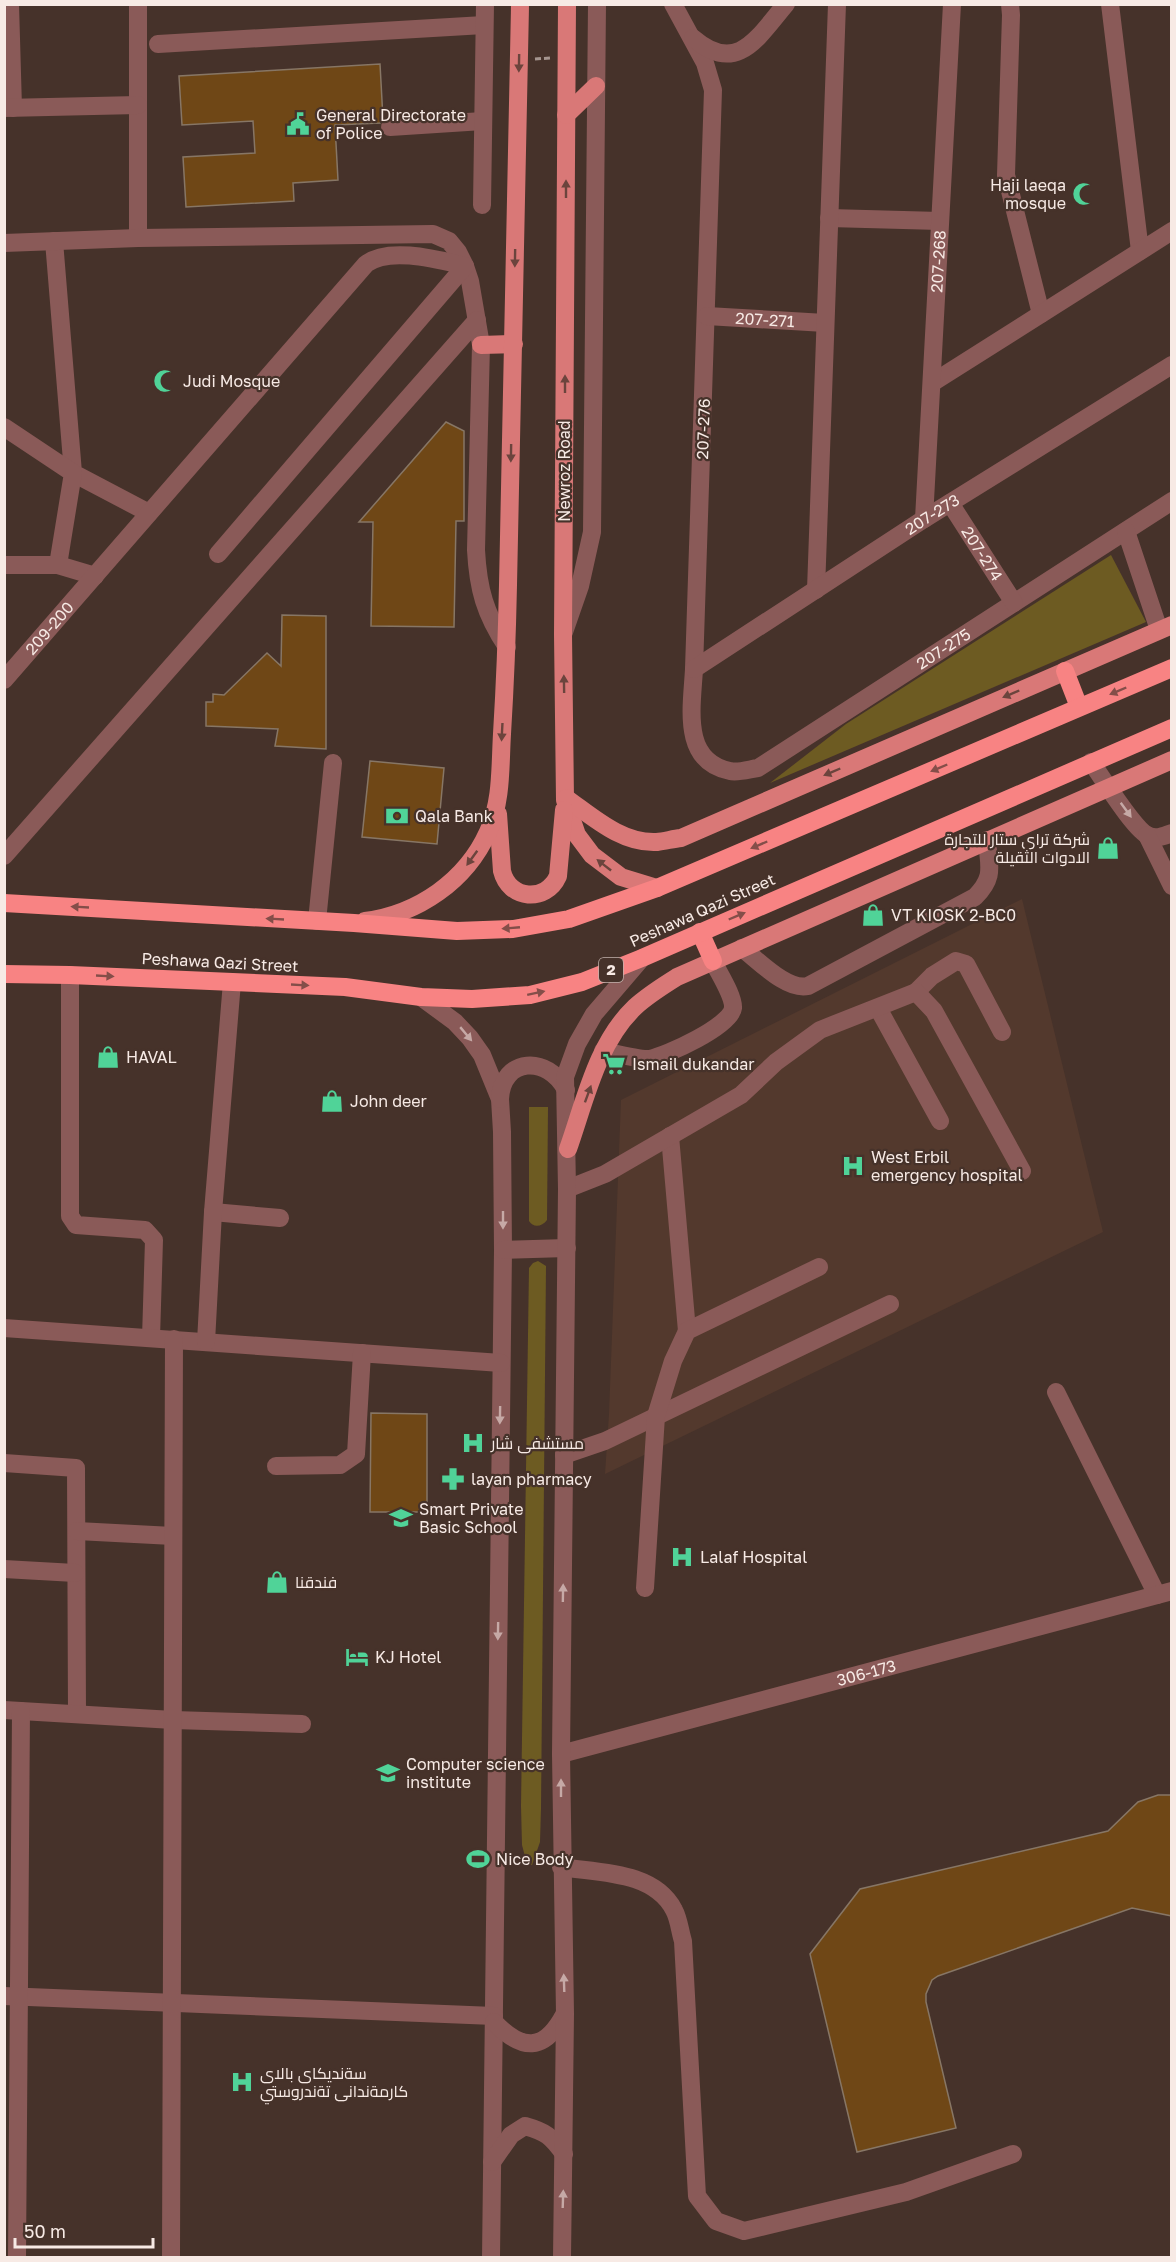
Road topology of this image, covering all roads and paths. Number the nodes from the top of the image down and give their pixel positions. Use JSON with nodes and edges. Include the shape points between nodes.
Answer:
{"nodes":[{"id":1,"x":10,"y":4,"type":"edge"},
{"id":2,"x":138,"y":4,"type":"edge"},
{"id":3,"x":485,"y":4,"type":"edge"},
{"id":4,"x":519,"y":4,"type":"edge"},
{"id":5,"x":567,"y":4,"type":"edge"},
{"id":6,"x":597,"y":4,"type":"edge"},
{"id":7,"x":673,"y":4,"type":"edge"},
{"id":8,"x":786,"y":4,"type":"edge"},
{"id":9,"x":837,"y":4,"type":"edge"},
{"id":10,"x":952,"y":4,"type":"edge"},
{"id":11,"x":1010,"y":4,"type":"edge"},
{"id":12,"x":1110,"y":4,"type":"edge"},
{"id":13,"x":484,"y":25,"type":"junction"},
{"id":14,"x":687,"y":33,"type":"junction"},
{"id":15,"x":158,"y":44,"type":"dead end"},
{"id":16,"x":596,"y":86,"type":"junction"},
{"id":17,"x":138,"y":105,"type":"junction"},
{"id":18,"x":9,"y":108,"type":"edge"},
{"id":19,"x":566,"y":115,"type":"junction"},
{"id":20,"x":483,"y":121,"type":"junction"},
{"id":21,"x":390,"y":127,"type":"dead end"},
{"id":22,"x":482,"y":205,"type":"dead end"},
{"id":23,"x":829,"y":218,"type":"junction"},
{"id":24,"x":940,"y":221,"type":"junction"},
{"id":25,"x":1172,"y":231,"type":"edge"},
{"id":26,"x":138,"y":238,"type":"junction"},
{"id":27,"x":54,"y":241,"type":"junction"},
{"id":28,"x":4,"y":243,"type":"edge"},
{"id":29,"x":1140,"y":251,"type":"junction"},
{"id":30,"x":465,"y":266,"type":"junction"},
{"id":31,"x":1041,"y":314,"type":"junction"},
{"id":32,"x":706,"y":316,"type":"junction"},
{"id":33,"x":477,"y":320,"type":"junction"},
{"id":34,"x":825,"y":323,"type":"junction"},
{"id":35,"x":514,"y":344,"type":"junction"},
{"id":36,"x":481,"y":345,"type":"junction"},
{"id":37,"x":1172,"y":365,"type":"edge"},
{"id":38,"x":932,"y":383,"type":"junction"},
{"id":39,"x":4,"y":427,"type":"edge"},
{"id":40,"x":73,"y":473,"type":"junction"},
{"id":41,"x":1172,"y":501,"type":"edge"},
{"id":42,"x":950,"y":503,"type":"junction"},
{"id":43,"x":149,"y":513,"type":"junction"},
{"id":44,"x":924,"y":519,"type":"junction"},
{"id":45,"x":1126,"y":531,"type":"junction"},
{"id":46,"x":218,"y":554,"type":"dead end"},
{"id":47,"x":58,"y":565,"type":"junction"},
{"id":48,"x":4,"y":566,"type":"edge"},
{"id":49,"x":95,"y":576,"type":"junction"},
{"id":50,"x":816,"y":590,"type":"junction"},
{"id":51,"x":1014,"y":603,"type":"junction"},
{"id":52,"x":1166,"y":627,"type":"edge"},
{"id":53,"x":563,"y":634,"type":"junction"},
{"id":54,"x":507,"y":647,"type":"junction"},
{"id":55,"x":1172,"y":668,"type":"edge"},
{"id":56,"x":694,"y":669,"type":"junction"},
{"id":57,"x":1065,"y":671,"type":"junction"},
{"id":58,"x":4,"y":680,"type":"edge"},
{"id":59,"x":1079,"y":707,"type":"junction"},
{"id":60,"x":1172,"y":728,"type":"edge"},
{"id":61,"x":1172,"y":759,"type":"edge"},
{"id":62,"x":1091,"y":762,"type":"junction"},
{"id":63,"x":333,"y":763,"type":"dead end"},
{"id":64,"x":708,"y":763,"type":"joint"},
{"id":65,"x":1108,"y":786,"type":"junction"},
{"id":66,"x":565,"y":799,"type":"junction"},
{"id":67,"x":497,"y":806,"type":"junction"},
{"id":68,"x":1172,"y":833,"type":"edge"},
{"id":69,"x":1148,"y":835,"type":"junction"},
{"id":70,"x":987,"y":840,"type":"junction"},
{"id":71,"x":4,"y":856,"type":"edge"},
{"id":72,"x":1172,"y":886,"type":"edge"},
{"id":73,"x":657,"y":888,"type":"junction"},
{"id":74,"x":4,"y":903,"type":"edge"},
{"id":75,"x":317,"y":921,"type":"junction"},
{"id":76,"x":354,"y":923,"type":"junction"},
{"id":77,"x":700,"y":932,"type":"junction"},
{"id":78,"x":742,"y":948,"type":"junction"},
{"id":79,"x":642,"y":958,"type":"junction"},
{"id":80,"x":713,"y":961,"type":"junction"},
{"id":81,"x":4,"y":974,"type":"edge"},
{"id":82,"x":70,"y":975,"type":"junction"},
{"id":83,"x":232,"y":982,"type":"junction"},
{"id":84,"x":916,"y":992,"type":"junction"},
{"id":85,"x":421,"y":997,"type":"junction"},
{"id":86,"x":878,"y":1008,"type":"junction"},
{"id":87,"x":1002,"y":1032,"type":"dead end"},
{"id":88,"x":603,"y":1052,"type":"junction"},
{"id":89,"x":566,"y":1090,"type":"junction"},
{"id":90,"x":500,"y":1099,"type":"junction"},
{"id":91,"x":940,"y":1121,"type":"dead end"},
{"id":92,"x":670,"y":1136,"type":"junction"},
{"id":93,"x":568,"y":1149,"type":"junction"},
{"id":94,"x":1022,"y":1171,"type":"dead end"},
{"id":95,"x":567,"y":1189,"type":"junction"},
{"id":96,"x":213,"y":1212,"type":"junction"},
{"id":97,"x":280,"y":1218,"type":"dead end"},
{"id":98,"x":567,"y":1248,"type":"junction"},
{"id":99,"x":503,"y":1250,"type":"junction"},
{"id":100,"x":819,"y":1266,"type":"dead end"},
{"id":101,"x":890,"y":1304,"type":"dead end"},
{"id":102,"x":4,"y":1328,"type":"edge"},
{"id":103,"x":687,"y":1330,"type":"junction"},
{"id":104,"x":152,"y":1338,"type":"junction"},
{"id":105,"x":174,"y":1339,"type":"junction"},
{"id":106,"x":206,"y":1341,"type":"junction"},
{"id":107,"x":362,"y":1353,"type":"junction"},
{"id":108,"x":501,"y":1363,"type":"junction"},
{"id":109,"x":1056,"y":1392,"type":"dead end"},
{"id":110,"x":656,"y":1416,"type":"junction"},
{"id":111,"x":564,"y":1455,"type":"junction"},
{"id":112,"x":4,"y":1463,"type":"edge"},
{"id":113,"x":276,"y":1466,"type":"dead end"},
{"id":114,"x":77,"y":1531,"type":"junction"},
{"id":115,"x":173,"y":1536,"type":"junction"},
{"id":116,"x":4,"y":1569,"type":"edge"},
{"id":117,"x":75,"y":1573,"type":"junction"},
{"id":118,"x":645,"y":1588,"type":"dead end"},
{"id":119,"x":1164,"y":1593,"type":"edge"},
{"id":120,"x":13,"y":1710,"type":"edge"},
{"id":121,"x":77,"y":1714,"type":"junction"},
{"id":122,"x":173,"y":1720,"type":"junction"},
{"id":123,"x":302,"y":1724,"type":"dead end"},
{"id":124,"x":561,"y":1754,"type":"junction"},
{"id":125,"x":561,"y":1867,"type":"junction"},
{"id":126,"x":12,"y":1995,"type":"edge"},
{"id":127,"x":172,"y":2001,"type":"junction"},
{"id":128,"x":565,"y":2014,"type":"junction"},
{"id":129,"x":494,"y":2019,"type":"junction"},
{"id":130,"x":564,"y":2154,"type":"junction"},
{"id":131,"x":1013,"y":2154,"type":"dead end"},
{"id":132,"x":492,"y":2162,"type":"junction"},
{"id":133,"x":17,"y":2258,"type":"edge"},
{"id":134,"x":171,"y":2258,"type":"edge"},
{"id":135,"x":491,"y":2258,"type":"edge"},
{"id":136,"x":562,"y":2258,"type":"edge"}],
"edges":[{"from":1,"to":18,"type":"street"},
{"from":2,"to":17,"type":"street"},
{"from":3,"to":13,"type":"street"},
{"from":4,"to":35,"type":"main road","one_way":true},
{"from":5,"to":19,"type":"main road","name":"Newroz Road"},
{"from":6,"to":16,"type":"street"},
{"from":7,"to":14,"type":"street","name":"207-276"},
{"from":8,"to":14,"type":"street","via":[[750,45],[734,54],[717,53]]},
{"from":9,"to":23,"type":"street"},
{"from":10,"to":24,"type":"street","name":"207-268"},
{"from":11,"to":31,"type":"street","via":[[1006,175]]},
{"from":12,"to":29,"type":"street"},
{"from":13,"to":15,"type":"street"},
{"from":13,"to":20,"type":"street"},
{"from":14,"to":32,"type":"street","name":"207-276","via":[[705,63],[713,90]]},
{"from":16,"to":19,"type":"main road"},
{"from":16,"to":53,"type":"street","via":[[592,532],[580,586]]},
{"from":17,"to":18,"type":"street"},
{"from":17,"to":26,"type":"street"},
{"from":53,"to":19,"type":"main road","name":"Newroz Road","one_way":true},
{"from":20,"to":21,"type":"street"},
{"from":20,"to":22,"type":"street"},
{"from":23,"to":24,"type":"street"},
{"from":23,"to":34,"type":"street"},
{"from":24,"to":38,"type":"street","name":"207-268"},
{"from":25,"to":29,"type":"street"},
{"from":26,"to":27,"type":"street"},
{"from":26,"to":30,"type":"street","via":[[433,234],[449,241]]},
{"from":27,"to":28,"type":"street"},
{"from":27,"to":40,"type":"street"},
{"from":29,"to":31,"type":"street"},
{"from":30,"to":33,"type":"street"},
{"from":30,"to":43,"type":"street","name":"209-200","via":[[407,255],[370,261]]},
{"from":30,"to":46,"type":"street"},
{"from":31,"to":38,"type":"street"},
{"from":32,"to":34,"type":"street","name":"207-271"},
{"from":32,"to":56,"type":"street","name":"207-276"},
{"from":33,"to":36,"type":"street"},
{"from":33,"to":71,"type":"street"},
{"from":34,"to":50,"type":"street"},
{"from":35,"to":36,"type":"main road"},
{"from":35,"to":54,"type":"main road","one_way":true},
{"from":36,"to":54,"type":"street","via":[[477,576],[493,625]]},
{"from":37,"to":42,"type":"street","name":"207-273"},
{"from":38,"to":44,"type":"street","name":"207-268"},
{"from":39,"to":40,"type":"street"},
{"from":40,"to":43,"type":"street"},
{"from":40,"to":47,"type":"street"},
{"from":41,"to":45,"type":"street","name":"207-275"},
{"from":42,"to":44,"type":"street","name":"207-273"},
{"from":42,"to":51,"type":"street","name":"207-274"},
{"from":43,"to":49,"type":"street","name":"209-200"},
{"from":44,"to":50,"type":"street","name":"207-273"},
{"from":45,"to":51,"type":"street","name":"207-275"},
{"from":45,"to":52,"type":"street"},
{"from":47,"to":48,"type":"street"},
{"from":47,"to":49,"type":"street"},
{"from":49,"to":58,"type":"street","name":"209-200"},
{"from":50,"to":56,"type":"street","name":"207-273"},
{"from":51,"to":64,"type":"street","name":"207-275","via":[[758,768],[732,772]]},
{"from":52,"to":57,"type":"main road"},
{"from":66,"to":53,"type":"main road","name":"Newroz Road","one_way":true},
{"from":54,"to":67,"type":"main road","one_way":true},
{"from":55,"to":59,"type":"highway","one_way":true},
{"from":56,"to":64,"type":"street","name":"207-276","via":[[690,724],[695,742]]},
{"from":57,"to":59,"type":"highway"},
{"from":57,"to":66,"type":"main road","one_way":true,"via":[[681,838],[656,842],[632,839]]},
{"from":59,"to":73,"type":"highway","one_way":true},
{"from":60,"to":62,"type":"highway","name":"Peshawa Qazi Street","number":"2"},
{"from":61,"to":65,"type":"main road"},
{"from":62,"to":65,"type":"street"},
{"from":77,"to":62,"type":"highway","name":"Peshawa Qazi Street","number":"2","one_way":true},
{"from":63,"to":75,"type":"street"},
{"from":65,"to":69,"type":"street","one_way":true},
{"from":65,"to":70,"type":"main road"},
{"from":66,"to":67,"type":"main road","via":[[560,872],[550,888],[533,895],[515,891],[504,876]]},
{"from":73,"to":66,"type":"main road","name":"Newroz Road","one_way":true,"via":[[621,877],[592,855],[572,824]]},
{"from":67,"to":76,"type":"main road","one_way":true,"via":[[474,857],[456,878],[409,910]]},
{"from":68,"to":69,"type":"street","via":[[1162,837]]},
{"from":69,"to":72,"type":"street"},
{"from":70,"to":78,"type":"main road"},
{"from":70,"to":78,"type":"street","via":[[990,876],[975,897],[808,986],[790,985]]},
{"from":73,"to":76,"type":"highway","one_way":true,"via":[[569,919],[513,929],[457,931]]},
{"from":75,"to":74,"type":"highway","one_way":true},
{"from":75,"to":76,"type":"highway"},
{"from":77,"to":79,"type":"highway","name":"Peshawa Qazi Street","number":"2"},
{"from":77,"to":80,"type":"highway"},
{"from":78,"to":80,"type":"main road"},
{"from":85,"to":79,"type":"highway","name":"Peshawa Qazi Street","number":"2","one_way":true,"via":[[530,995],[582,982]]},
{"from":79,"to":89,"type":"street","via":[[584,1030],[570,1060]]},
{"from":80,"to":88,"type":"main road","via":[[677,977],[636,1006]]},
{"from":80,"to":88,"type":"street","via":[[730,996],[733,1008],[728,1019],[689,1044],[648,1060]]},
{"from":81,"to":82,"type":"highway","name":"Peshawa Qazi Street","number":"2"},
{"from":82,"to":83,"type":"highway","name":"Peshawa Qazi Street","number":"2","one_way":true},
{"from":82,"to":104,"type":"street","via":[[70,1216],[76,1225],[145,1230],[154,1240]]},
{"from":83,"to":85,"type":"highway","name":"Peshawa Qazi Street","number":"2","one_way":true,"via":[[345,987]]},
{"from":83,"to":96,"type":"street"},
{"from":84,"to":86,"type":"street"},
{"from":84,"to":87,"type":"street","via":[[956,961],[966,964]]},
{"from":84,"to":94,"type":"street","via":[[934,1011]]},
{"from":85,"to":90,"type":"street","one_way":true,"via":[[456,1022],[470,1038]]},
{"from":86,"to":91,"type":"street"},
{"from":86,"to":92,"type":"street","via":[[820,1030],[776,1062],[741,1095]]},
{"from":93,"to":88,"type":"main road","one_way":true},
{"from":89,"to":90,"type":"street","via":[[548,1069],[525,1066],[506,1078]]},
{"from":89,"to":93,"type":"street"},
{"from":90,"to":99,"type":"street","one_way":true},
{"from":92,"to":95,"type":"street","via":[[605,1174]]},
{"from":92,"to":103,"type":"street"},
{"from":93,"to":95,"type":"street"},
{"from":95,"to":98,"type":"street"},
{"from":96,"to":97,"type":"street"},
{"from":96,"to":106,"type":"street"},
{"from":98,"to":99,"type":"street"},
{"from":98,"to":111,"type":"street"},
{"from":99,"to":108,"type":"street"},
{"from":100,"to":103,"type":"street"},
{"from":101,"to":110,"type":"street"},
{"from":102,"to":104,"type":"street"},
{"from":103,"to":110,"type":"street"},
{"from":104,"to":105,"type":"street"},
{"from":105,"to":106,"type":"street"},
{"from":105,"to":115,"type":"street"},
{"from":106,"to":107,"type":"street"},
{"from":107,"to":108,"type":"street"},
{"from":107,"to":113,"type":"street","via":[[356,1454],[340,1465]]},
{"from":108,"to":129,"type":"street","one_way":true},
{"from":109,"to":119,"type":"street"},
{"from":110,"to":111,"type":"street","via":[[605,1441]]},
{"from":110,"to":118,"type":"street"},
{"from":124,"to":111,"type":"street","one_way":true},
{"from":112,"to":114,"type":"street","via":[[76,1468]]},
{"from":114,"to":115,"type":"street"},
{"from":114,"to":117,"type":"street"},
{"from":115,"to":122,"type":"street"},
{"from":116,"to":117,"type":"street"},
{"from":117,"to":121,"type":"street"},
{"from":119,"to":124,"type":"street","name":"306-173"},
{"from":120,"to":121,"type":"street"},
{"from":120,"to":126,"type":"street"},
{"from":121,"to":122,"type":"street"},
{"from":122,"to":123,"type":"street"},
{"from":122,"to":127,"type":"street"},
{"from":125,"to":124,"type":"street","one_way":true},
{"from":128,"to":125,"type":"street","one_way":true},
{"from":125,"to":131,"type":"street","via":[[640,1879],[656,1887],[674,1910],[683,1941],[697,2196],[716,2221],[744,2231],[906,2192]]},
{"from":126,"to":127,"type":"street"},
{"from":126,"to":133,"type":"street"},
{"from":127,"to":129,"type":"street"},
{"from":127,"to":134,"type":"street"},
{"from":128,"to":129,"type":"street","via":[[545,2041],[532,2044],[507,2036]]},
{"from":128,"to":130,"type":"street"},
{"from":129,"to":132,"type":"street"},
{"from":130,"to":132,"type":"street","via":[[551,2136],[525,2126],[511,2135]]},
{"from":136,"to":130,"type":"street","one_way":true},
{"from":132,"to":135,"type":"street"}]}
